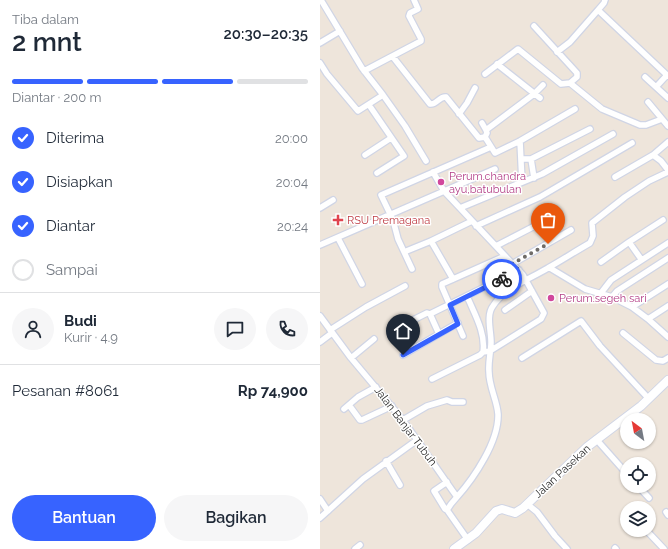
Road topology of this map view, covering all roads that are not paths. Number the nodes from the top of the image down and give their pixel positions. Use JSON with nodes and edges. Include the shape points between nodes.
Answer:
{"nodes":[{"id":1,"x":321,"y":0,"type":"edge"},
{"id":2,"x":414,"y":0,"type":"edge"},
{"id":3,"x":605,"y":0,"type":"edge"},
{"id":4,"x":598,"y":10,"type":"junction"},
{"id":5,"x":534,"y":26,"type":"dead end"},
{"id":6,"x":340,"y":31,"type":"junction"},
{"id":7,"x":320,"y":43,"type":"edge"},
{"id":8,"x":557,"y":52,"type":"junction"},
{"id":9,"x":393,"y":57,"type":"junction"},
{"id":10,"x":320,"y":63,"type":"edge"},
{"id":11,"x":497,"y":64,"type":"junction"},
{"id":12,"x":364,"y":71,"type":"junction"},
{"id":13,"x":485,"y":74,"type":"dead end"},
{"id":14,"x":667,"y":75,"type":"edge"},
{"id":15,"x":644,"y":77,"type":"dead end"},
{"id":16,"x":570,"y":83,"type":"junction"},
{"id":17,"x":543,"y":85,"type":"dead end"},
{"id":18,"x":656,"y":87,"type":"junction"},
{"id":19,"x":476,"y":88,"type":"dead end"},
{"id":20,"x":534,"y":94,"type":"junction"},
{"id":21,"x":383,"y":95,"type":"junction"},
{"id":22,"x":540,"y":98,"type":"dead end"},
{"id":23,"x":668,"y":98,"type":"edge"},
{"id":24,"x":648,"y":102,"type":"dead end"},
{"id":25,"x":369,"y":105,"type":"junction"},
{"id":26,"x":575,"y":109,"type":"dead end"},
{"id":27,"x":459,"y":114,"type":"junction"},
{"id":28,"x":662,"y":119,"type":"junction"},
{"id":29,"x":482,"y":123,"type":"dead end"},
{"id":30,"x":668,"y":126,"type":"edge"},
{"id":31,"x":590,"y":129,"type":"dead end"},
{"id":32,"x":486,"y":130,"type":"junction"},
{"id":33,"x":613,"y":134,"type":"dead end"},
{"id":34,"x":486,"y":137,"type":"junction"},
{"id":35,"x":391,"y":138,"type":"junction"},
{"id":36,"x":520,"y":142,"type":"junction"},
{"id":37,"x":668,"y":142,"type":"edge"},
{"id":38,"x":632,"y":143,"type":"dead end"},
{"id":39,"x":491,"y":147,"type":"junction"},
{"id":40,"x":365,"y":155,"type":"dead end"},
{"id":41,"x":653,"y":155,"type":"junction"},
{"id":42,"x":521,"y":159,"type":"junction"},
{"id":43,"x":531,"y":159,"type":"junction"},
{"id":44,"x":426,"y":161,"type":"dead end"},
{"id":45,"x":495,"y":169,"type":"dead end"},
{"id":46,"x":668,"y":171,"type":"edge"},
{"id":47,"x":433,"y":172,"type":"junction"},
{"id":48,"x":378,"y":173,"type":"dead end"},
{"id":49,"x":615,"y":177,"type":"dead end"},
{"id":50,"x":534,"y":178,"type":"junction"},
{"id":51,"x":522,"y":182,"type":"junction"},
{"id":52,"x":444,"y":191,"type":"junction"},
{"id":53,"x":333,"y":200,"type":"dead end"},
{"id":54,"x":320,"y":208,"type":"edge"},
{"id":55,"x":460,"y":208,"type":"junction"},
{"id":56,"x":391,"y":215,"type":"junction"},
{"id":57,"x":552,"y":217,"type":"dead end"},
{"id":58,"x":663,"y":220,"type":"dead end"},
{"id":59,"x":474,"y":223,"type":"junction"},
{"id":60,"x":571,"y":230,"type":"dead end"},
{"id":61,"x":338,"y":238,"type":"junction"},
{"id":62,"x":431,"y":240,"type":"junction"},
{"id":63,"x":629,"y":242,"type":"junction"},
{"id":64,"x":668,"y":243,"type":"edge"},
{"id":65,"x":320,"y":245,"type":"edge"},
{"id":66,"x":496,"y":246,"type":"junction"},
{"id":67,"x":404,"y":252,"type":"junction"},
{"id":68,"x":505,"y":256,"type":"junction"},
{"id":69,"x":668,"y":258,"type":"edge"},
{"id":70,"x":641,"y":259,"type":"junction"},
{"id":71,"x":600,"y":262,"type":"dead end"},
{"id":72,"x":512,"y":264,"type":"junction"},
{"id":73,"x":550,"y":268,"type":"junction"},
{"id":74,"x":412,"y":269,"type":"dead end"},
{"id":75,"x":519,"y":270,"type":"junction"},
{"id":76,"x":453,"y":279,"type":"junction"},
{"id":77,"x":527,"y":280,"type":"junction"},
{"id":78,"x":362,"y":284,"type":"dead end"},
{"id":79,"x":668,"y":284,"type":"edge"},
{"id":80,"x":405,"y":286,"type":"dead end"},
{"id":81,"x":532,"y":291,"type":"junction"},
{"id":82,"x":601,"y":293,"type":"junction"},
{"id":83,"x":467,"y":296,"type":"junction"},
{"id":84,"x":612,"y":297,"type":"junction"},
{"id":85,"x":450,"y":305,"type":"junction"},
{"id":86,"x":668,"y":306,"type":"edge"},
{"id":87,"x":632,"y":307,"type":"junction"},
{"id":88,"x":505,"y":310,"type":"dead end"},
{"id":89,"x":430,"y":314,"type":"junction"},
{"id":90,"x":320,"y":316,"type":"edge"},
{"id":91,"x":648,"y":318,"type":"junction"},
{"id":92,"x":411,"y":321,"type":"dead end"},
{"id":93,"x":322,"y":323,"type":"edge"},
{"id":94,"x":458,"y":324,"type":"junction"},
{"id":95,"x":331,"y":331,"type":"junction"},
{"id":96,"x":623,"y":333,"type":"dead end"},
{"id":97,"x":667,"y":333,"type":"edge"},
{"id":98,"x":439,"y":334,"type":"junction"},
{"id":99,"x":463,"y":336,"type":"dead end"},
{"id":100,"x":374,"y":339,"type":"dead end"},
{"id":101,"x":320,"y":342,"type":"edge"},
{"id":102,"x":490,"y":351,"type":"junction"},
{"id":103,"x":483,"y":352,"type":"junction"},
{"id":104,"x":403,"y":355,"type":"dead end"},
{"id":105,"x":351,"y":358,"type":"junction"},
{"id":106,"x":522,"y":358,"type":"dead end"},
{"id":107,"x":668,"y":358,"type":"edge"},
{"id":108,"x":432,"y":379,"type":"dead end"},
{"id":109,"x":668,"y":380,"type":"edge"},
{"id":110,"x":376,"y":387,"type":"junction"},
{"id":111,"x":649,"y":399,"type":"junction"},
{"id":112,"x":463,"y":402,"type":"dead end"},
{"id":113,"x":392,"y":406,"type":"junction"},
{"id":114,"x":403,"y":420,"type":"junction"},
{"id":115,"x":596,"y":439,"type":"junction"},
{"id":116,"x":417,"y":440,"type":"junction"},
{"id":117,"x":386,"y":461,"type":"junction"},
{"id":118,"x":620,"y":466,"type":"edge"},
{"id":119,"x":447,"y":482,"type":"junction"},
{"id":120,"x":400,"y":485,"type":"dead end"},
{"id":121,"x":644,"y":493,"type":"edge"},
{"id":122,"x":457,"y":497,"type":"junction"},
{"id":123,"x":649,"y":498,"type":"dead end"},
{"id":124,"x":320,"y":499,"type":"edge"},
{"id":125,"x":527,"y":504,"type":"junction"},
{"id":126,"x":447,"y":510,"type":"junction"},
{"id":127,"x":328,"y":511,"type":"junction"},
{"id":128,"x":320,"y":518,"type":"edge"},
{"id":129,"x":653,"y":537,"type":"edge"},
{"id":130,"x":468,"y":540,"type":"junction"},
{"id":131,"x":454,"y":549,"type":"edge"},
{"id":132,"x":568,"y":549,"type":"edge"},
{"id":133,"x":664,"y":549,"type":"edge"}],
"edges":[{"from":1,"to":6,"type":"street"},
{"from":2,"to":9,"type":"street","via":[[418,9],[409,16],[421,41]]},
{"from":3,"to":4,"type":"street"},
{"from":4,"to":8,"type":"street","via":[[567,45]]},
{"from":4,"to":14,"type":"street"},
{"from":5,"to":8,"type":"street"},
{"from":6,"to":7,"type":"street"},
{"from":6,"to":12,"type":"street"},
{"from":8,"to":16,"type":"street","via":[[578,75]]},
{"from":9,"to":12,"type":"street"},
{"from":9,"to":27,"type":"street","via":[[430,104],[446,97]]},
{"from":10,"to":25,"type":"street","via":[[357,111]]},
{"from":11,"to":13,"type":"street"},
{"from":11,"to":16,"type":"street","via":[[518,49],[559,83]]},
{"from":11,"to":20,"type":"street"},
{"from":12,"to":21,"type":"street"},
{"from":14,"to":18,"type":"street"},
{"from":15,"to":18,"type":"street"},
{"from":16,"to":28,"type":"street","via":[[602,109],[640,125]]},
{"from":17,"to":20,"type":"street"},
{"from":18,"to":23,"type":"street"},
{"from":19,"to":27,"type":"street"},
{"from":20,"to":22,"type":"street"},
{"from":20,"to":32,"type":"street"},
{"from":21,"to":25,"type":"street"},
{"from":21,"to":44,"type":"street"},
{"from":24,"to":28,"type":"street"},
{"from":25,"to":35,"type":"street"},
{"from":26,"to":36,"type":"street"},
{"from":27,"to":34,"type":"street","via":[[479,138]]},
{"from":28,"to":30,"type":"street"},
{"from":29,"to":32,"type":"street"},
{"from":31,"to":43,"type":"street"},
{"from":32,"to":34,"type":"street"},
{"from":33,"to":50,"type":"street"},
{"from":34,"to":39,"type":"street"},
{"from":35,"to":40,"type":"street"},
{"from":35,"to":48,"type":"street","via":[[404,156]]},
{"from":36,"to":39,"type":"street","via":[[495,153]]},
{"from":36,"to":42,"type":"street"},
{"from":37,"to":41,"type":"street"},
{"from":38,"to":59,"type":"street","via":[[540,196]]},
{"from":39,"to":47,"type":"street"},
{"from":41,"to":46,"type":"street"},
{"from":41,"to":49,"type":"street"},
{"from":42,"to":43,"type":"street"},
{"from":42,"to":51,"type":"street"},
{"from":43,"to":50,"type":"street"},
{"from":45,"to":52,"type":"street"},
{"from":46,"to":73,"type":"street","via":[[625,197],[593,221],[593,236],[590,243]]},
{"from":47,"to":52,"type":"street"},
{"from":47,"to":56,"type":"street","via":[[381,195]]},
{"from":50,"to":51,"type":"street"},
{"from":51,"to":55,"type":"street"},
{"from":52,"to":55,"type":"street"},
{"from":52,"to":56,"type":"street"},
{"from":53,"to":54,"type":"street"},
{"from":55,"to":59,"type":"street"},
{"from":56,"to":61,"type":"street"},
{"from":56,"to":67,"type":"street"},
{"from":57,"to":66,"type":"street"},
{"from":58,"to":63,"type":"street"},
{"from":59,"to":62,"type":"street"},
{"from":59,"to":66,"type":"street"},
{"from":60,"to":72,"type":"street"},
{"from":61,"to":65,"type":"street"},
{"from":61,"to":78,"type":"street"},
{"from":62,"to":67,"type":"street"},
{"from":62,"to":76,"type":"street"},
{"from":63,"to":70,"type":"street"},
{"from":63,"to":71,"type":"street"},
{"from":64,"to":70,"type":"street"},
{"from":66,"to":68,"type":"street"},
{"from":67,"to":74,"type":"street"},
{"from":68,"to":72,"type":"street"},
{"from":68,"to":76,"type":"street"},
{"from":69,"to":84,"type":"street"},
{"from":70,"to":82,"type":"street","via":[[611,280]]},
{"from":72,"to":75,"type":"street"},
{"from":73,"to":77,"type":"street"},
{"from":73,"to":82,"type":"street","via":[[586,289]]},
{"from":75,"to":77,"type":"street"},
{"from":75,"to":83,"type":"street"},
{"from":76,"to":85,"type":"street","via":[[441,286]]},
{"from":77,"to":81,"type":"street"},
{"from":77,"to":102,"type":"street","via":[[492,306]]},
{"from":79,"to":87,"type":"street"},
{"from":80,"to":95,"type":"street","via":[[366,307]]},
{"from":81,"to":88,"type":"street"},
{"from":81,"to":102,"type":"street","via":[[543,309],[544,316]]},
{"from":82,"to":84,"type":"street"},
{"from":83,"to":85,"type":"street"},
{"from":83,"to":103,"type":"street","via":[[478,323]]},
{"from":84,"to":87,"type":"street"},
{"from":85,"to":89,"type":"street"},
{"from":85,"to":94,"type":"street"},
{"from":86,"to":91,"type":"street"},
{"from":87,"to":91,"type":"street"},
{"from":89,"to":92,"type":"street"},
{"from":89,"to":98,"type":"street"},
{"from":90,"to":93,"type":"street","name":"Jalan Banjar Tubuh"},
{"from":91,"to":97,"type":"street"},
{"from":93,"to":95,"type":"street","name":"Jalan Banjar Tubuh"},
{"from":94,"to":98,"type":"street"},
{"from":94,"to":99,"type":"street"},
{"from":95,"to":101,"type":"street"},
{"from":95,"to":105,"type":"street","name":"Jalan Banjar Tubuh"},
{"from":96,"to":107,"type":"street","via":[[656,360]]},
{"from":98,"to":104,"type":"street"},
{"from":100,"to":105,"type":"street"},
{"from":102,"to":103,"type":"street"},
{"from":102,"to":122,"type":"street","via":[[489,372],[498,414],[496,429],[486,457],[468,486]]},
{"from":103,"to":108,"type":"street","via":[[480,356]]},
{"from":105,"to":110,"type":"street","name":"Jalan Banjar Tubuh"},
{"from":106,"to":111,"type":"street","via":[[581,322]]},
{"from":109,"to":111,"type":"street","name":"Jalan Pasekan"},
{"from":110,"to":113,"type":"street","name":"Jalan Banjar Tubuh"},
{"from":110,"to":113,"type":"street","via":[[347,407],[362,420]]},
{"from":111,"to":115,"type":"street","name":"Jalan Pasekan"},
{"from":112,"to":114,"type":"street","via":[[447,400],[427,406]]},
{"from":113,"to":114,"type":"street","name":"Jalan Banjar Tubuh"},
{"from":114,"to":116,"type":"street","name":"Jalan Banjar Tubuh"},
{"from":115,"to":118,"type":"street"},
{"from":115,"to":125,"type":"street","name":"Jalan Pasekan"},
{"from":116,"to":117,"type":"street"},
{"from":116,"to":119,"type":"street","name":"Jalan Banjar Tubuh"},
{"from":117,"to":120,"type":"street"},
{"from":117,"to":127,"type":"street"},
{"from":119,"to":122,"type":"street","name":"Jalan Banjar Tubuh"},
{"from":119,"to":126,"type":"street","via":[[434,491]]},
{"from":121,"to":123,"type":"street"},
{"from":122,"to":126,"type":"street"},
{"from":124,"to":127,"type":"street"},
{"from":125,"to":130,"type":"street","name":"Jalan Pasekan","via":[[516,513],[502,509],[496,511]]},
{"from":125,"to":132,"type":"street"},
{"from":126,"to":130,"type":"street"},
{"from":127,"to":128,"type":"street"},
{"from":129,"to":133,"type":"street"},
{"from":130,"to":131,"type":"street","name":"Jalan Pasekan"}]}
